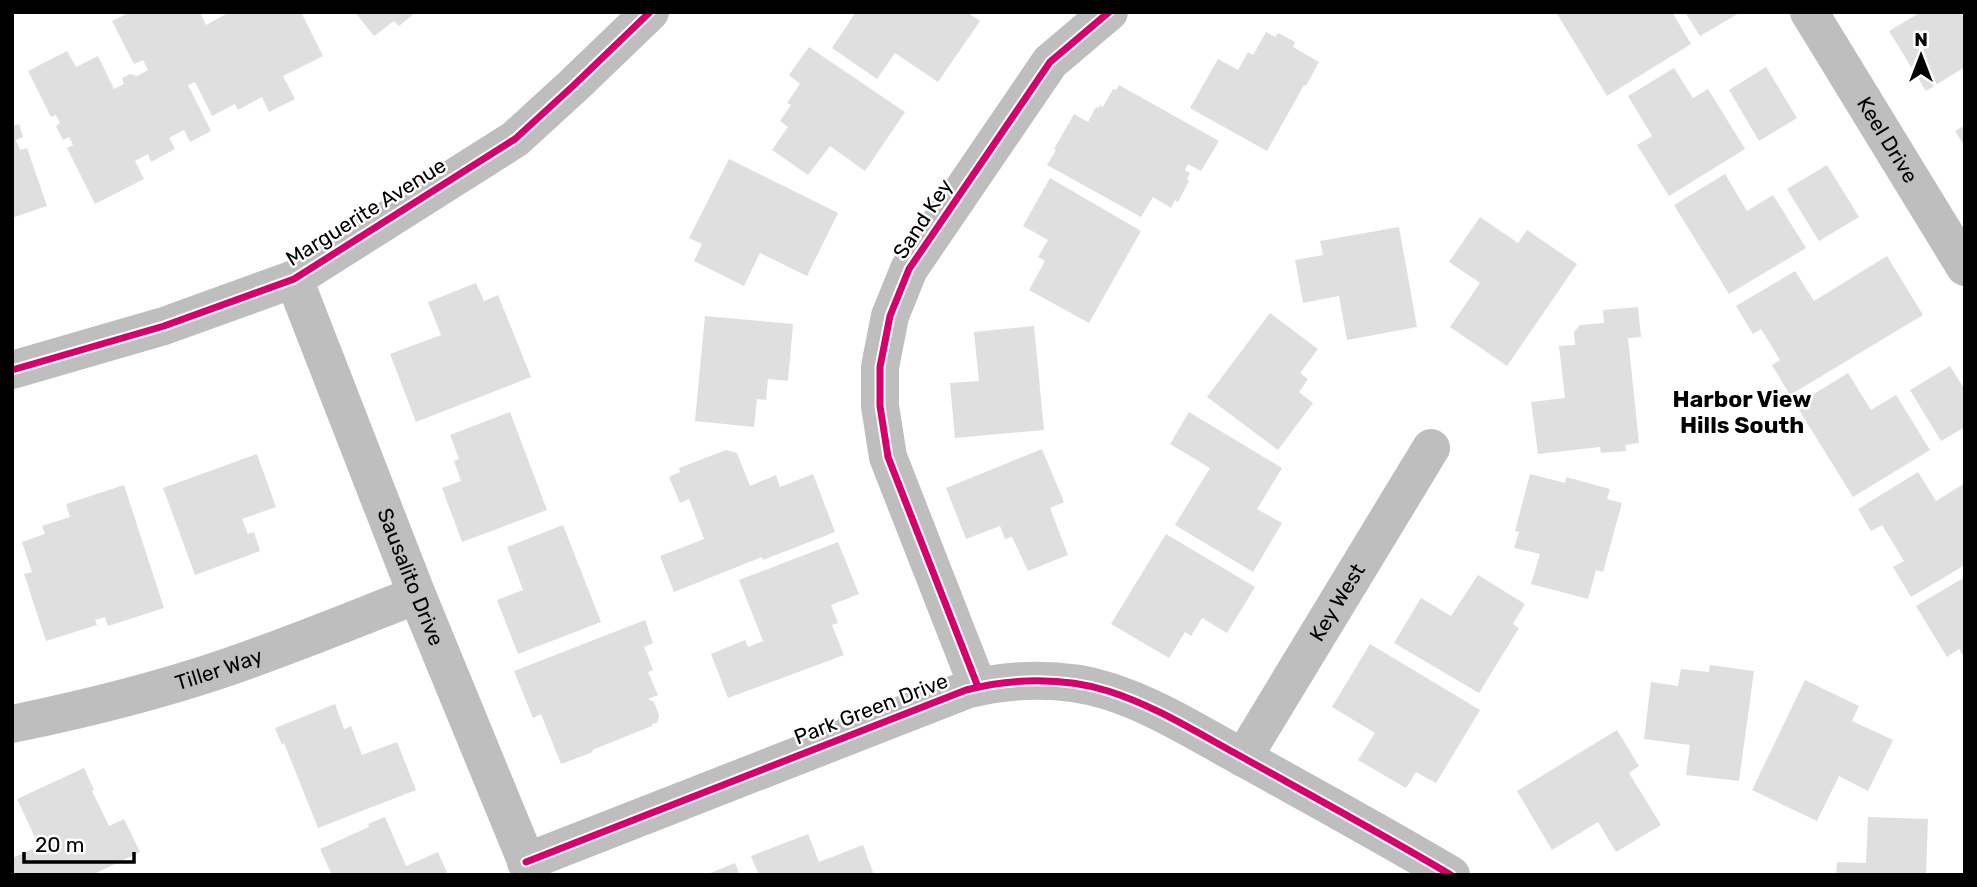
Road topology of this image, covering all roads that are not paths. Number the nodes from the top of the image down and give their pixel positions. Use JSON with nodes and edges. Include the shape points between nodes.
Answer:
{"nodes":[{"id":1,"x":650,"y":12,"type":"edge"},
{"id":2,"x":1109,"y":12,"type":"edge"},
{"id":3,"x":1809,"y":12,"type":"edge"},
{"id":4,"x":1965,"y":267,"type":"edge"},
{"id":5,"x":294,"y":278,"type":"junction"},
{"id":6,"x":12,"y":370,"type":"edge"},
{"id":7,"x":1431,"y":448,"type":"dead end"},
{"id":8,"x":418,"y":595,"type":"junction"},
{"id":9,"x":978,"y":687,"type":"junction"},
{"id":10,"x":12,"y":724,"type":"edge"},
{"id":11,"x":1243,"y":758,"type":"junction"},
{"id":12,"x":529,"y":868,"type":"edge"},
{"id":13,"x":1451,"y":875,"type":"edge"}],
"edges":[{"from":1,"to":5,"type":"street","name":"Marguerite Avenue","via":[[515,139]]},
{"from":2,"to":9,"type":"street","name":"Sand Key","via":[[1050,62],[909,269],[890,316],[880,367],[888,457]]},
{"from":3,"to":4,"type":"street","name":"Keel Drive"},
{"from":5,"to":6,"type":"street","name":"Marguerite Avenue","via":[[164,326]]},
{"from":5,"to":8,"type":"street","name":"Sausalito Drive"},
{"from":7,"to":11,"type":"street","name":"Key West"},
{"from":8,"to":10,"type":"street","name":"Tiller Way","via":[[228,667],[147,692]]},
{"from":8,"to":12,"type":"street","name":"Sausalito Drive"},
{"from":9,"to":11,"type":"street","name":"Park Green Drive","via":[[1016,681],[1070,682],[1109,691],[1157,711]]},
{"from":9,"to":12,"type":"street","name":"Park Green Drive"},
{"from":11,"to":13,"type":"street","name":"Park Green Drive"}]}
